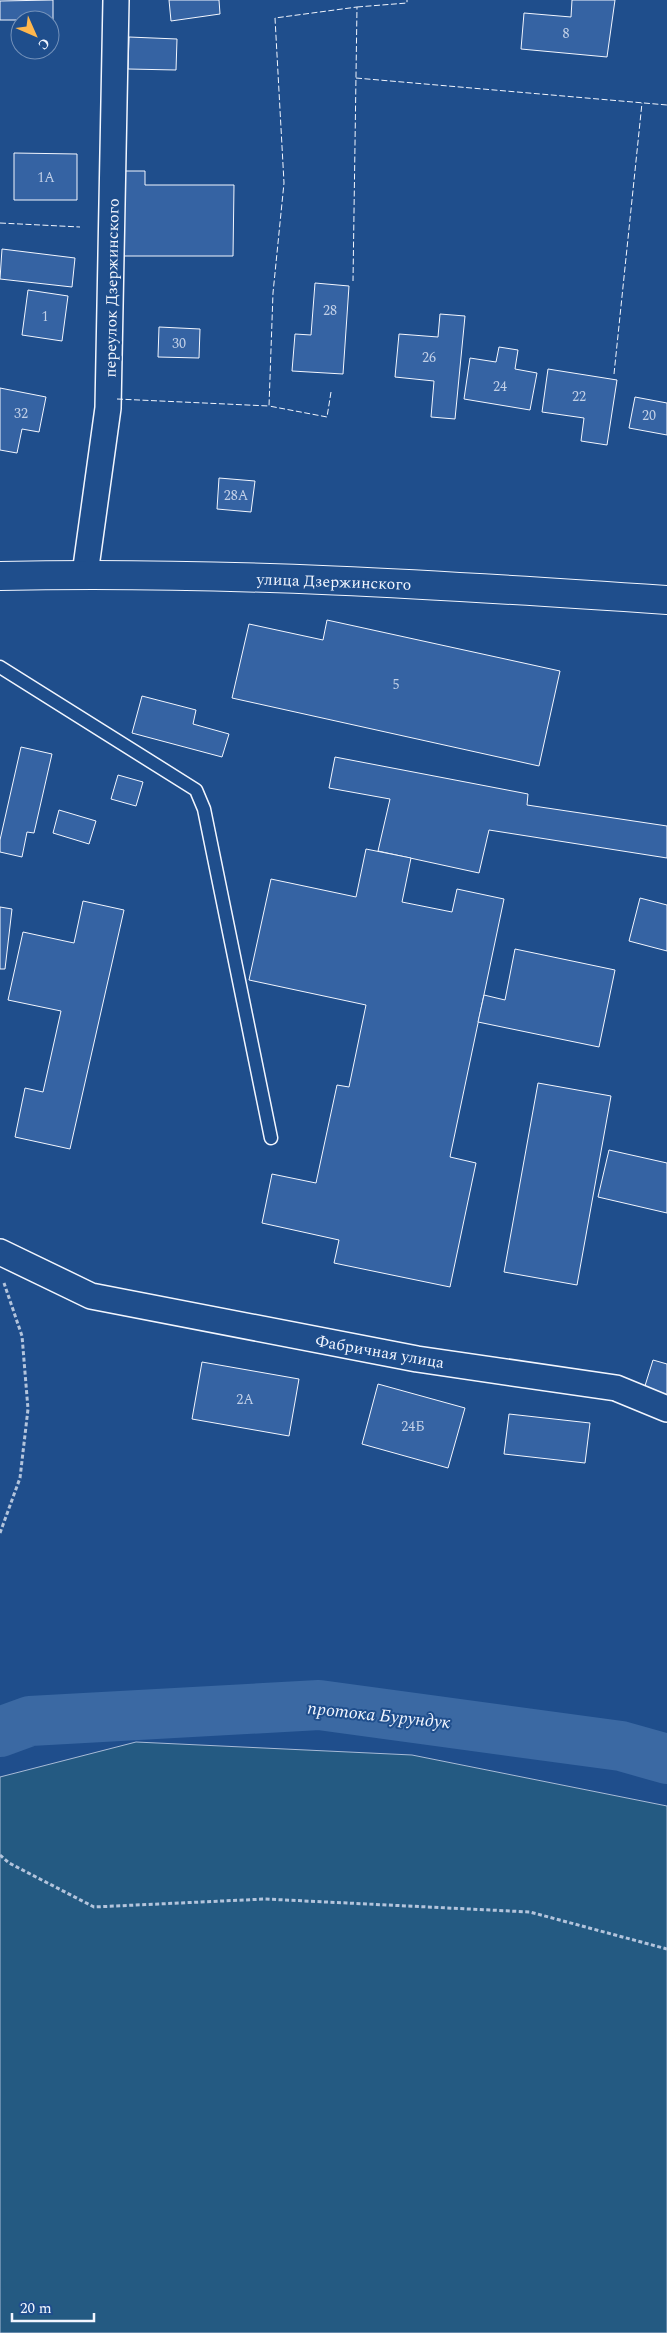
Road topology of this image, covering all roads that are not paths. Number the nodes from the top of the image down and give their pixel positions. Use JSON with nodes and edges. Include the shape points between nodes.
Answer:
{"nodes":[{"id":1,"x":116,"y":0,"type":"edge"},
{"id":2,"x":85,"y":574,"type":"junction"},
{"id":3,"x":0,"y":576,"type":"edge"},
{"id":4,"x":667,"y":600,"type":"edge"},
{"id":5,"x":0,"y":667,"type":"edge"},
{"id":6,"x":271,"y":1138,"type":"dead end"},
{"id":7,"x":0,"y":1252,"type":"edge"},
{"id":8,"x":667,"y":1409,"type":"edge"}],
"edges":[{"from":1,"to":2,"type":"street","name":"переулок Дзержинского","via":[[108,408]]},
{"from":2,"to":3,"type":"street","name":"улица Дзержинского"},
{"from":2,"to":4,"type":"street","name":"улица Дзержинского","via":[[378,582]]},
{"from":5,"to":6,"type":"lane","via":[[196,790],[204,810]]},
{"from":7,"to":8,"type":"street","name":"Фабричная улица","via":[[91,1296],[417,1359],[616,1388]]}]}
